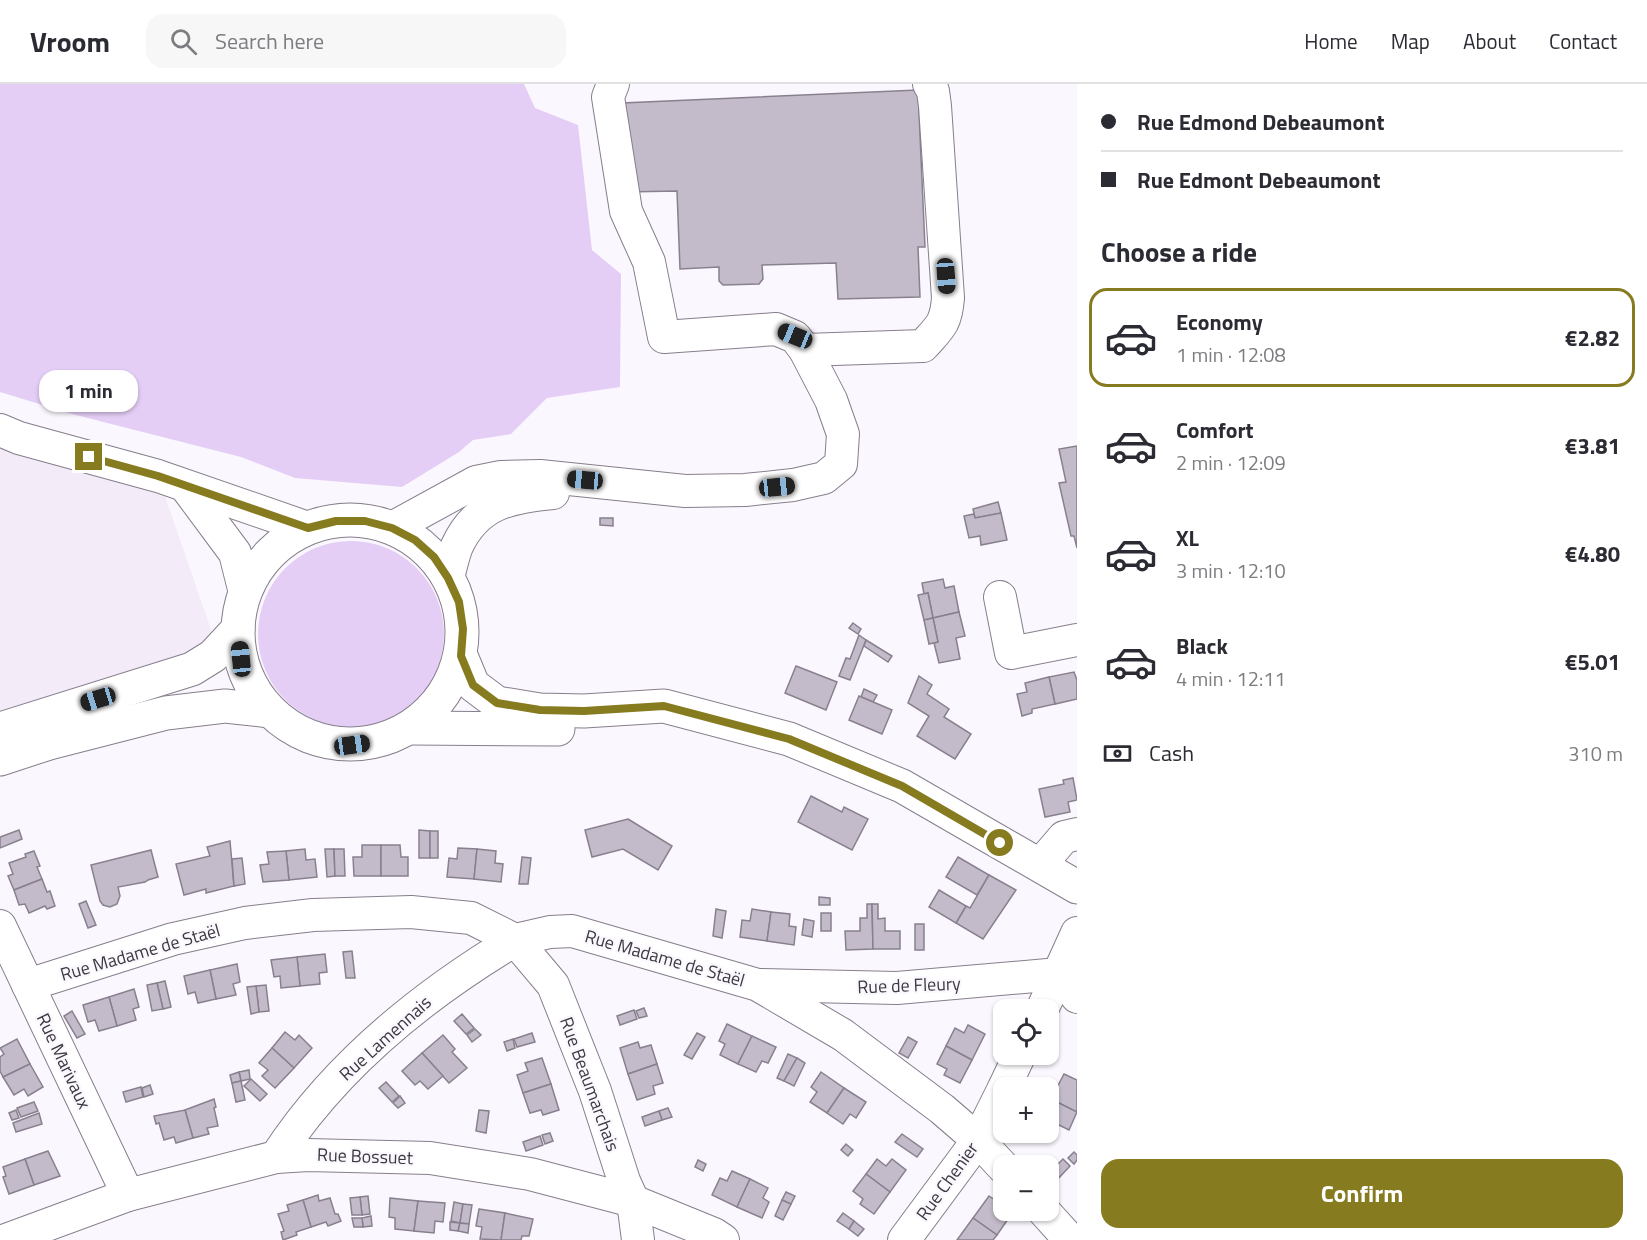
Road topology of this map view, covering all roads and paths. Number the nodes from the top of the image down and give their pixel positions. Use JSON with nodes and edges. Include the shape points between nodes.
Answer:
{"nodes":[{"id":1,"x":613,"y":84,"type":"edge"},
{"id":2,"x":929,"y":84,"type":"edge"},
{"id":3,"x":805,"y":350,"type":"junction"},
{"id":4,"x":0,"y":430,"type":"edge"},
{"id":5,"x":186,"y":487,"type":"junction"},
{"id":6,"x":660,"y":489,"type":"junction"},
{"id":7,"x":308,"y":528,"type":"junction"},
{"id":8,"x":392,"y":528,"type":"junction"},
{"id":9,"x":448,"y":578,"type":"junction"},
{"id":10,"x":245,"y":593,"type":"junction"},
{"id":11,"x":1000,"y":597,"type":"dead end"},
{"id":12,"x":238,"y":629,"type":"junction"},
{"id":13,"x":1077,"y":640,"type":"edge"},
{"id":14,"x":461,"y":656,"type":"junction"},
{"id":15,"x":270,"y":711,"type":"junction"},
{"id":16,"x":711,"y":718,"type":"junction"},
{"id":17,"x":410,"y":728,"type":"junction"},
{"id":18,"x":0,"y":729,"type":"edge"},
{"id":19,"x":0,"y":759,"type":"edge"},
{"id":20,"x":1077,"y":834,"type":"edge"},
{"id":21,"x":1040,"y":865,"type":"junction"},
{"id":22,"x":1077,"y":887,"type":"edge"},
{"id":23,"x":0,"y":926,"type":"edge"},
{"id":24,"x":1077,"y":933,"type":"edge"},
{"id":25,"x":515,"y":940,"type":"junction"},
{"id":26,"x":28,"y":985,"type":"junction"},
{"id":27,"x":758,"y":985,"type":"junction"},
{"id":28,"x":1068,"y":986,"type":"edge"},
{"id":29,"x":1054,"y":999,"type":"edge"},
{"id":30,"x":993,"y":1110,"type":"edge"},
{"id":31,"x":978,"y":1140,"type":"junction"},
{"id":32,"x":993,"y":1156,"type":"edge"},
{"id":33,"x":276,"y":1157,"type":"junction"},
{"id":34,"x":128,"y":1195,"type":"junction"},
{"id":35,"x":633,"y":1201,"type":"junction"},
{"id":36,"x":1053,"y":1221,"type":"edge"},
{"id":37,"x":6,"y":1240,"type":"edge"},
{"id":38,"x":638,"y":1240,"type":"edge"},
{"id":39,"x":723,"y":1240,"type":"edge"},
{"id":40,"x":904,"y":1240,"type":"edge"},
{"id":41,"x":1070,"y":1240,"type":"edge"}],
"edges":[{"from":1,"to":3,"type":"street","via":[[608,97],[626,211],[649,262],[664,337],[776,329],[795,336]]},
{"from":2,"to":3,"type":"street","via":[[933,91],[948,298],[943,324],[923,346]]},
{"from":3,"to":6,"type":"street","via":[[831,400],[843,434],[841,464],[824,478],[793,485],[745,490]]},
{"from":4,"to":5,"type":"street"},
{"from":5,"to":7,"type":"street"},
{"from":5,"to":10,"type":"street","via":[[235,554]]},
{"from":6,"to":8,"type":"street","via":[[540,476],[501,477],[476,482]]},
{"from":6,"to":9,"type":"street","via":[[519,496],[495,504],[470,526],[457,547]]},
{"from":7,"to":8,"type":"main road","via":[[336,521],[365,521]]},
{"from":7,"to":10,"type":"main road","via":[[270,554]]},
{"from":8,"to":9,"type":"main road","via":[[415,540],[434,557]]},
{"from":9,"to":14,"type":"main road","via":[[459,602]]},
{"from":10,"to":12,"type":"main road"},
{"from":11,"to":13,"type":"street","via":[[1011,653]]},
{"from":12,"to":15,"type":"main road","via":[[244,668]]},
{"from":12,"to":18,"type":"main road","via":[[213,656],[192,669]]},
{"from":14,"to":16,"type":"main road","via":[[473,685],[497,703],[540,710],[584,711],[664,706]]},
{"from":14,"to":17,"type":"main road","via":[[450,684],[433,709]]},
{"from":15,"to":17,"type":"main road","via":[[294,729],[322,741],[342,744],[382,740]]},
{"from":15,"to":19,"type":"main road","via":[[225,706],[166,713]]},
{"from":16,"to":17,"type":"main road","via":[[561,729]]},
{"from":16,"to":21,"type":"main road","via":[[789,739],[902,786]]},
{"from":20,"to":21,"type":"street","via":[[1064,837]]},
{"from":21,"to":22,"type":"main road"},
{"from":23,"to":26,"type":"street","name":"Rue Marivaux"},
{"from":24,"to":28,"type":"street"},
{"from":25,"to":26,"type":"street","name":"Rue Madame de Staël","via":[[471,918],[411,912],[313,915],[245,923],[173,939]]},
{"from":25,"to":27,"type":"street","name":"Rue Madame de Staël","via":[[572,931]]},
{"from":25,"to":33,"type":"street","name":"Rue Lamennais","via":[[398,1022],[349,1067],[298,1124]]},
{"from":25,"to":35,"type":"street","name":"Rue Beaumarchais","via":[[553,985]]},
{"from":26,"to":34,"type":"street","name":"Rue Marivaux"},
{"from":27,"to":28,"type":"street","name":"Rue de Fleury"},
{"from":27,"to":31,"type":"street","name":"Rue Madame de Staël","via":[[843,1035]]},
{"from":28,"to":29,"type":"street"},
{"from":30,"to":31,"type":"street","name":"Rue Chenier"},
{"from":31,"to":32,"type":"street","name":"Rue Madame de Staël"},
{"from":31,"to":40,"type":"street","name":"Rue Chenier"},
{"from":33,"to":34,"type":"street","name":"Rue Bossuet"},
{"from":33,"to":35,"type":"street","name":"Rue Bossuet","via":[[430,1158],[530,1173]]},
{"from":34,"to":37,"type":"street","name":"Rue Bossuet"},
{"from":35,"to":38,"type":"street","name":"Rue Beaumarchais"},
{"from":35,"to":39,"type":"street","name":"Rue Bossuet"},
{"from":36,"to":41,"type":"street"}]}
